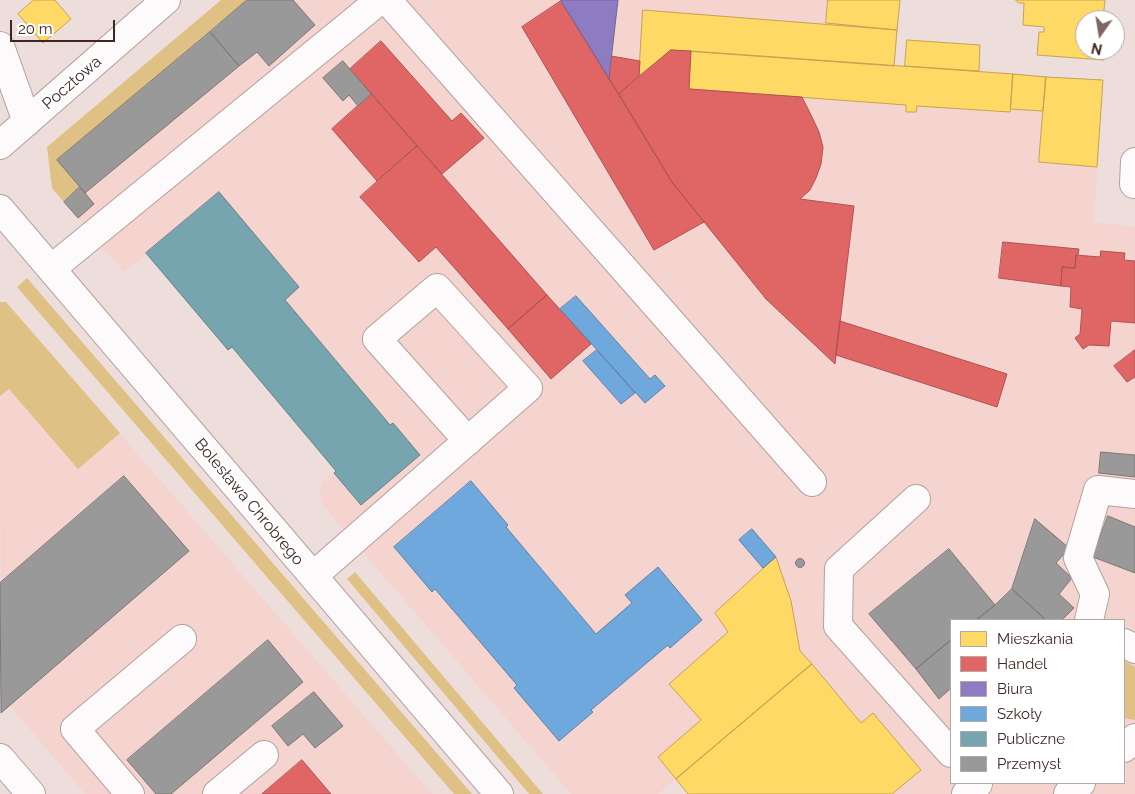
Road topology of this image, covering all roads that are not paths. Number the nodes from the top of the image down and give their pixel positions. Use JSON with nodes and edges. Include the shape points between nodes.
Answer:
{"nodes":[{"id":1,"x":166,"y":0,"type":"edge"},
{"id":2,"x":380,"y":0,"type":"edge"},
{"id":3,"x":387,"y":0,"type":"edge"},
{"id":4,"x":0,"y":46,"type":"edge"},
{"id":5,"x":27,"y":122,"type":"junction"},
{"id":6,"x":0,"y":145,"type":"edge"},
{"id":7,"x":1135,"y":162,"type":"edge"},
{"id":8,"x":1135,"y":184,"type":"edge"},
{"id":9,"x":0,"y":209,"type":"edge"},
{"id":10,"x":51,"y":269,"type":"junction"},
{"id":11,"x":468,"y":441,"type":"junction"},
{"id":12,"x":812,"y":482,"type":"dead end"},
{"id":13,"x":1135,"y":494,"type":"edge"},
{"id":14,"x":916,"y":499,"type":"dead end"},
{"id":15,"x":312,"y":576,"type":"junction"},
{"id":16,"x":1089,"y":619,"type":"edge"},
{"id":17,"x":182,"y":639,"type":"dead end"},
{"id":18,"x":1135,"y":738,"type":"edge"},
{"id":19,"x":949,"y":747,"type":"edge"},
{"id":20,"x":1125,"y":747,"type":"edge"},
{"id":21,"x":264,"y":755,"type":"dead end"},
{"id":22,"x":0,"y":758,"type":"edge"},
{"id":23,"x":1080,"y":784,"type":"edge"},
{"id":24,"x":31,"y":794,"type":"edge"},
{"id":25,"x":130,"y":794,"type":"edge"},
{"id":26,"x":217,"y":794,"type":"edge"},
{"id":27,"x":499,"y":794,"type":"edge"},
{"id":28,"x":1068,"y":794,"type":"edge"}],
"edges":[{"from":1,"to":5,"type":"street","name":"Pocztowa"},
{"from":2,"to":10,"type":"street"},
{"from":3,"to":12,"type":"street"},
{"from":4,"to":5,"type":"street"},
{"from":5,"to":6,"type":"street","name":"Pocztowa"},
{"from":7,"to":8,"type":"street"},
{"from":9,"to":10,"type":"street","name":"Bolesława Chrobrego"},
{"from":10,"to":15,"type":"street","name":"Bolesława Chrobrego"},
{"from":11,"to":11,"type":"street","via":[[377,339],[437,288],[528,388]]},
{"from":11,"to":15,"type":"street"},
{"from":13,"to":16,"type":"street","via":[[1098,490],[1078,558],[1095,594]]},
{"from":14,"to":19,"type":"street","via":[[839,569],[838,626]]},
{"from":15,"to":27,"type":"street","name":"Bolesława Chrobrego"},
{"from":17,"to":25,"type":"street","via":[[75,729]]},
{"from":18,"to":20,"type":"street"},
{"from":21,"to":26,"type":"street"},
{"from":22,"to":24,"type":"street"},
{"from":23,"to":28,"type":"street"}]}
